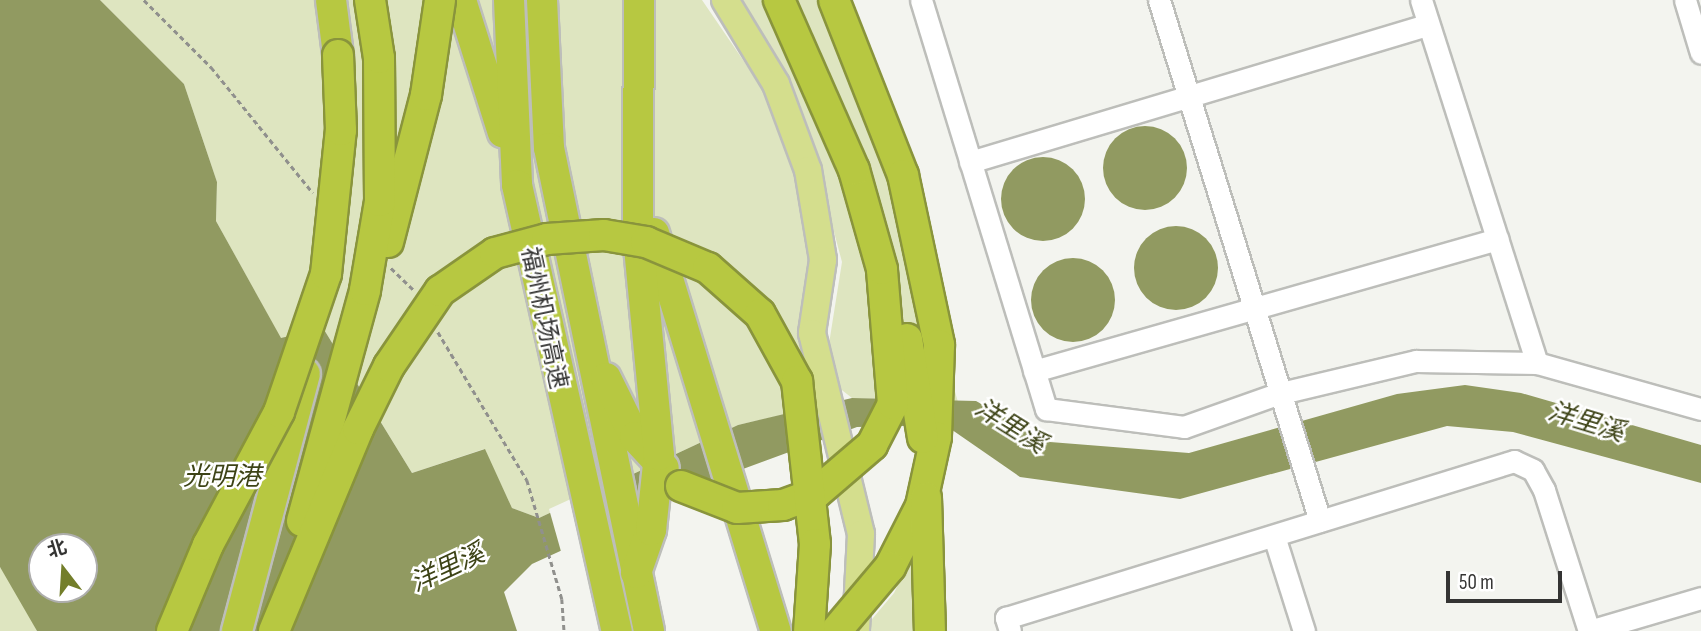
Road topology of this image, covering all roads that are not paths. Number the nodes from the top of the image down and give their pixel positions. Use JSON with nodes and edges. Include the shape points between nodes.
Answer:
{"nodes":[{"id":1,"x":331,"y":0,"type":"edge"},
{"id":2,"x":370,"y":0,"type":"edge"},
{"id":3,"x":440,"y":0,"type":"edge"},
{"id":4,"x":461,"y":0,"type":"edge"},
{"id":5,"x":509,"y":0,"type":"edge"},
{"id":6,"x":542,"y":0,"type":"edge"},
{"id":7,"x":639,"y":0,"type":"edge"},
{"id":8,"x":725,"y":0,"type":"edge"},
{"id":9,"x":779,"y":0,"type":"edge"},
{"id":10,"x":798,"y":0,"type":"edge"},
{"id":11,"x":834,"y":0,"type":"edge"},
{"id":12,"x":921,"y":0,"type":"edge"},
{"id":13,"x":1159,"y":0,"type":"edge"},
{"id":14,"x":1421,"y":0,"type":"edge"},
{"id":15,"x":1685,"y":0,"type":"edge"},
{"id":16,"x":1428,"y":25,"type":"junction"},
{"id":17,"x":1701,"y":53,"type":"edge"},
{"id":18,"x":1188,"y":99,"type":"junction"},
{"id":19,"x":637,"y":129,"type":"junction"},
{"id":20,"x":970,"y":162,"type":"junction"},
{"id":21,"x":517,"y":185,"type":"junction"},
{"id":22,"x":1498,"y":239,"type":"junction"},
{"id":23,"x":326,"y":274,"type":"junction"},
{"id":24,"x":576,"y":282,"type":"junction"},
{"id":25,"x":1251,"y":313,"type":"junction"},
{"id":26,"x":1537,"y":363,"type":"junction"},
{"id":27,"x":1034,"y":371,"type":"junction"},
{"id":28,"x":1280,"y":403,"type":"junction"},
{"id":29,"x":1701,"y":409,"type":"edge"},
{"id":30,"x":333,"y":414,"type":"junction"},
{"id":31,"x":1320,"y":522,"type":"junction"},
{"id":32,"x":1274,"y":536,"type":"junction"},
{"id":33,"x":1701,"y":598,"type":"edge"},
{"id":34,"x":172,"y":631,"type":"edge"},
{"id":35,"x":237,"y":631,"type":"edge"},
{"id":36,"x":273,"y":631,"type":"edge"},
{"id":37,"x":609,"y":631,"type":"edge"},
{"id":38,"x":617,"y":631,"type":"edge"},
{"id":39,"x":649,"y":631,"type":"edge"},
{"id":40,"x":776,"y":631,"type":"edge"},
{"id":41,"x":809,"y":631,"type":"edge"},
{"id":42,"x":836,"y":631,"type":"edge"},
{"id":43,"x":856,"y":631,"type":"edge"},
{"id":44,"x":930,"y":631,"type":"edge"},
{"id":45,"x":1010,"y":631,"type":"edge"},
{"id":46,"x":1304,"y":631,"type":"edge"},
{"id":47,"x":1589,"y":631,"type":"edge"}],
"edges":[{"from":1,"to":23,"type":"highway","bridge":true,"via":[[341,130]]},
{"from":2,"to":30,"type":"highway","bridge":true,"via":[[380,58],[380,201]]},
{"from":3,"to":30,"type":"highway","bridge":true,"via":[[405,194]]},
{"from":4,"to":21,"type":"highway"},
{"from":5,"to":21,"type":"highway","name":"福州机场高速"},
{"from":6,"to":24,"type":"highway","name":"福州机场高速","via":[[549,148]]},
{"from":7,"to":19,"type":"highway"},
{"from":8,"to":43,"type":"main road","via":[[776,84],[807,170],[823,260],[812,333],[861,534]]},
{"from":9,"to":24,"type":"highway","bridge":true,"via":[[854,170],[881,269],[893,404],[872,445],[842,477],[783,505],[737,508],[681,486],[635,437],[622,412]]},
{"from":10,"to":44,"type":"highway","bridge":true,"via":[[870,167],[894,255],[925,453]]},
{"from":11,"to":42,"type":"highway","bridge":true,"via":[[903,175],[939,345],[936,437],[921,506],[890,567]]},
{"from":12,"to":20,"type":"lane"},
{"from":13,"to":18,"type":"lane"},
{"from":14,"to":16,"type":"lane"},
{"from":15,"to":17,"type":"lane"},
{"from":16,"to":18,"type":"lane"},
{"from":16,"to":22,"type":"lane"},
{"from":18,"to":20,"type":"lane"},
{"from":18,"to":25,"type":"lane"},
{"from":19,"to":37,"type":"highway","via":[[638,236],[659,455],[651,530]]},
{"from":19,"to":40,"type":"highway","via":[[666,281]]},
{"from":20,"to":27,"type":"lane"},
{"from":21,"to":38,"type":"highway","name":"福州机场高速"},
{"from":22,"to":25,"type":"lane"},
{"from":22,"to":26,"type":"lane"},
{"from":23,"to":34,"type":"highway","bridge":true,"via":[[279,412],[208,545]]},
{"from":23,"to":35,"type":"highway","bridge":true},
{"from":24,"to":39,"type":"highway","name":"福州机场高速"},
{"from":25,"to":27,"type":"lane"},
{"from":25,"to":28,"type":"lane"},
{"from":26,"to":28,"type":"lane","via":[[1416,361]]},
{"from":26,"to":29,"type":"lane"},
{"from":27,"to":28,"type":"lane","via":[[1046,409],[1184,427]]},
{"from":28,"to":31,"type":"lane"},
{"from":30,"to":36,"type":"highway","bridge":true},
{"from":31,"to":32,"type":"lane"},
{"from":31,"to":47,"type":"lane","via":[[1514,460],[1533,470],[1544,490]]},
{"from":32,"to":45,"type":"lane","via":[[1006,618]]},
{"from":32,"to":46,"type":"lane"},
{"from":33,"to":47,"type":"lane"},
{"from":36,"to":41,"type":"highway","bridge":true,"via":[[358,429],[389,366],[440,290],[495,253],[547,239],[604,235],[646,242],[708,268],[760,314],[797,381],[815,544]]}]}
